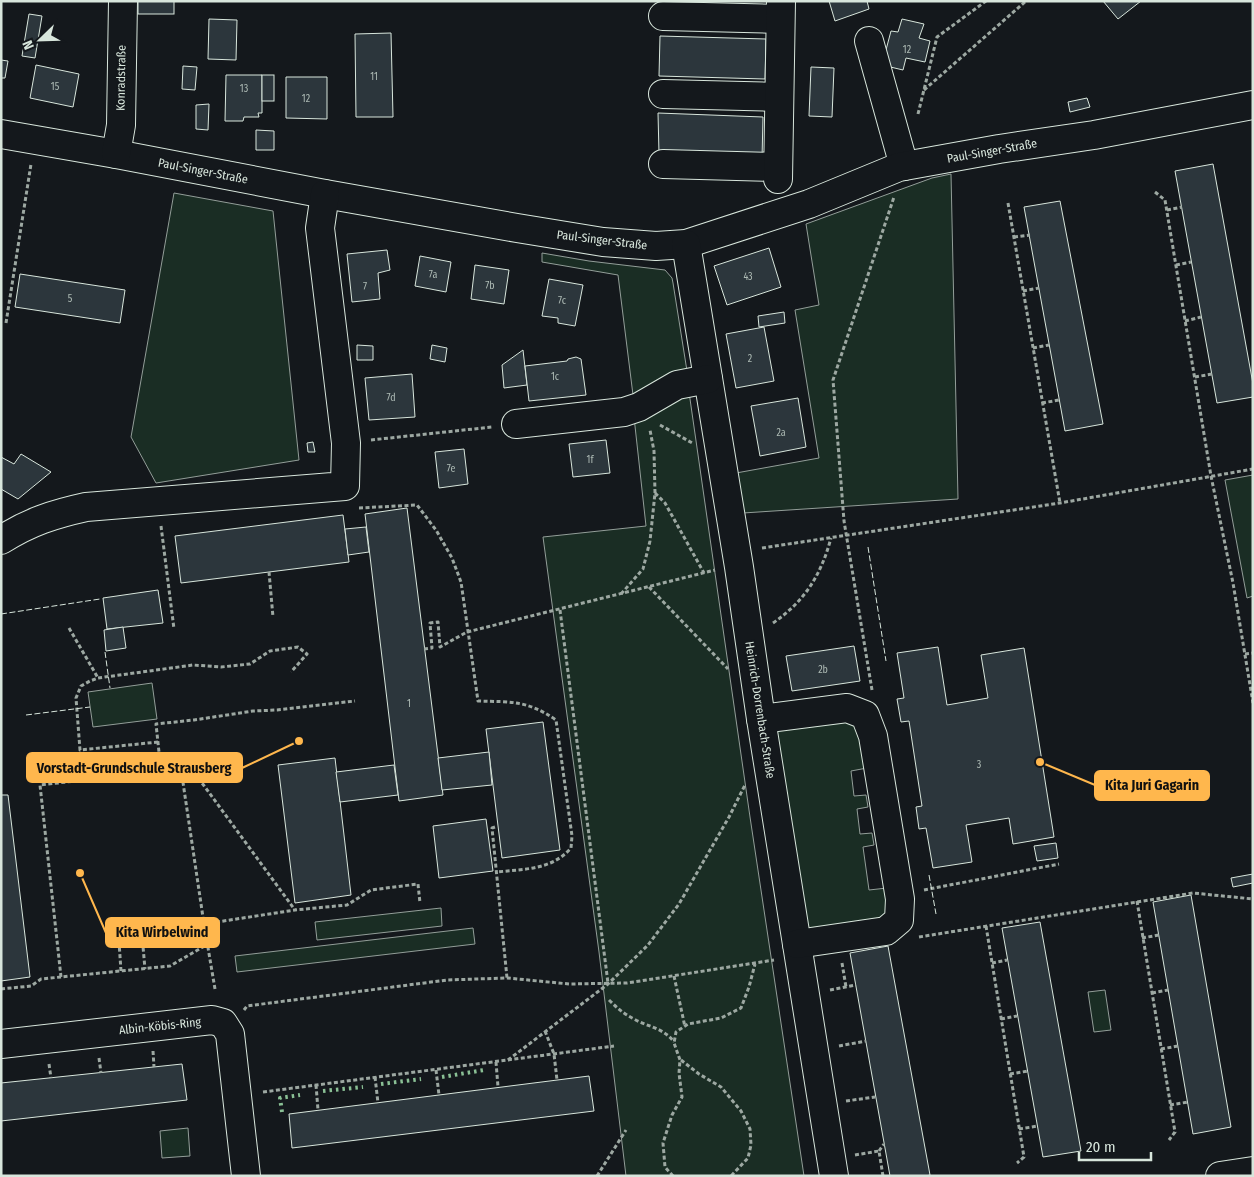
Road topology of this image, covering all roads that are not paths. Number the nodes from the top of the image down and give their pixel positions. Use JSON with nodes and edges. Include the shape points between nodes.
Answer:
{"nodes":[{"id":1,"x":123,"y":1,"type":"edge"},
{"id":2,"x":780,"y":10,"type":"edge"},
{"id":3,"x":663,"y":16,"type":"dead end"},
{"id":4,"x":869,"y":41,"type":"dead end"},
{"id":5,"x":663,"y":94,"type":"dead end"},
{"id":6,"x":779,"y":97,"type":"junction"},
{"id":7,"x":1253,"y":105,"type":"edge"},
{"id":8,"x":1,"y":134,"type":"edge"},
{"id":9,"x":116,"y":154,"type":"junction"},
{"id":10,"x":663,"y":164,"type":"dead end"},
{"id":11,"x":904,"y":166,"type":"junction"},
{"id":12,"x":325,"y":194,"type":"junction"},
{"id":13,"x":686,"y":244,"type":"junction"},
{"id":14,"x":708,"y":379,"type":"junction"},
{"id":15,"x":516,"y":424,"type":"road end"},
{"id":16,"x":1,"y":540,"type":"edge"},
{"id":17,"x":761,"y":719,"type":"junction"},
{"id":18,"x":798,"y":950,"type":"junction"},
{"id":19,"x":1,"y":1044,"type":"edge"},
{"id":20,"x":833,"y":1167,"type":"edge"},
{"id":21,"x":1253,"y":1170,"type":"edge"},
{"id":22,"x":246,"y":1176,"type":"edge"},
{"id":23,"x":1220,"y":1176,"type":"edge"}],
"edges":[{"from":1,"to":9,"type":"street","name":"Konradstraße","via":[[121,125]]},
{"from":2,"to":3,"type":"street"},
{"from":2,"to":6,"type":"street"},
{"from":4,"to":11,"type":"street"},
{"from":5,"to":6,"type":"street"},
{"from":6,"to":10,"type":"street","via":[[778,173]]},
{"from":7,"to":11,"type":"street","name":"Paul-Singer-Straße"},
{"from":8,"to":9,"type":"street","name":"Paul-Singer-Straße"},
{"from":9,"to":12,"type":"street","name":"Paul-Singer-Straße"},
{"from":11,"to":13,"type":"street","name":"Paul-Singer-Straße","via":[[809,204]]},
{"from":12,"to":13,"type":"street","name":"Paul-Singer-Straße","via":[[603,242],[656,246]]},
{"from":12,"to":16,"type":"street","via":[[320,228],[346,443],[345,486],[86,507],[55,514]]},
{"from":13,"to":14,"type":"street","name":"Heinrich-Dorrenbach-Straße"},
{"from":14,"to":15,"type":"street","via":[[677,384],[646,412]]},
{"from":14,"to":17,"type":"street","name":"Heinrich-Dorrenbach-Straße"},
{"from":17,"to":18,"type":"street","name":"Heinrich-Dorrenbach-Straße"},
{"from":17,"to":18,"type":"street","via":[[847,708],[865,715],[873,736],[899,895],[899,920],[886,931]]},
{"from":18,"to":20,"type":"street","name":"Heinrich-Dorrenbach-Straße"},
{"from":19,"to":22,"type":"street","name":"Albin-Köbis-Ring","via":[[212,1020],[224,1023],[230,1034]]},
{"from":21,"to":23,"type":"street"}]}
